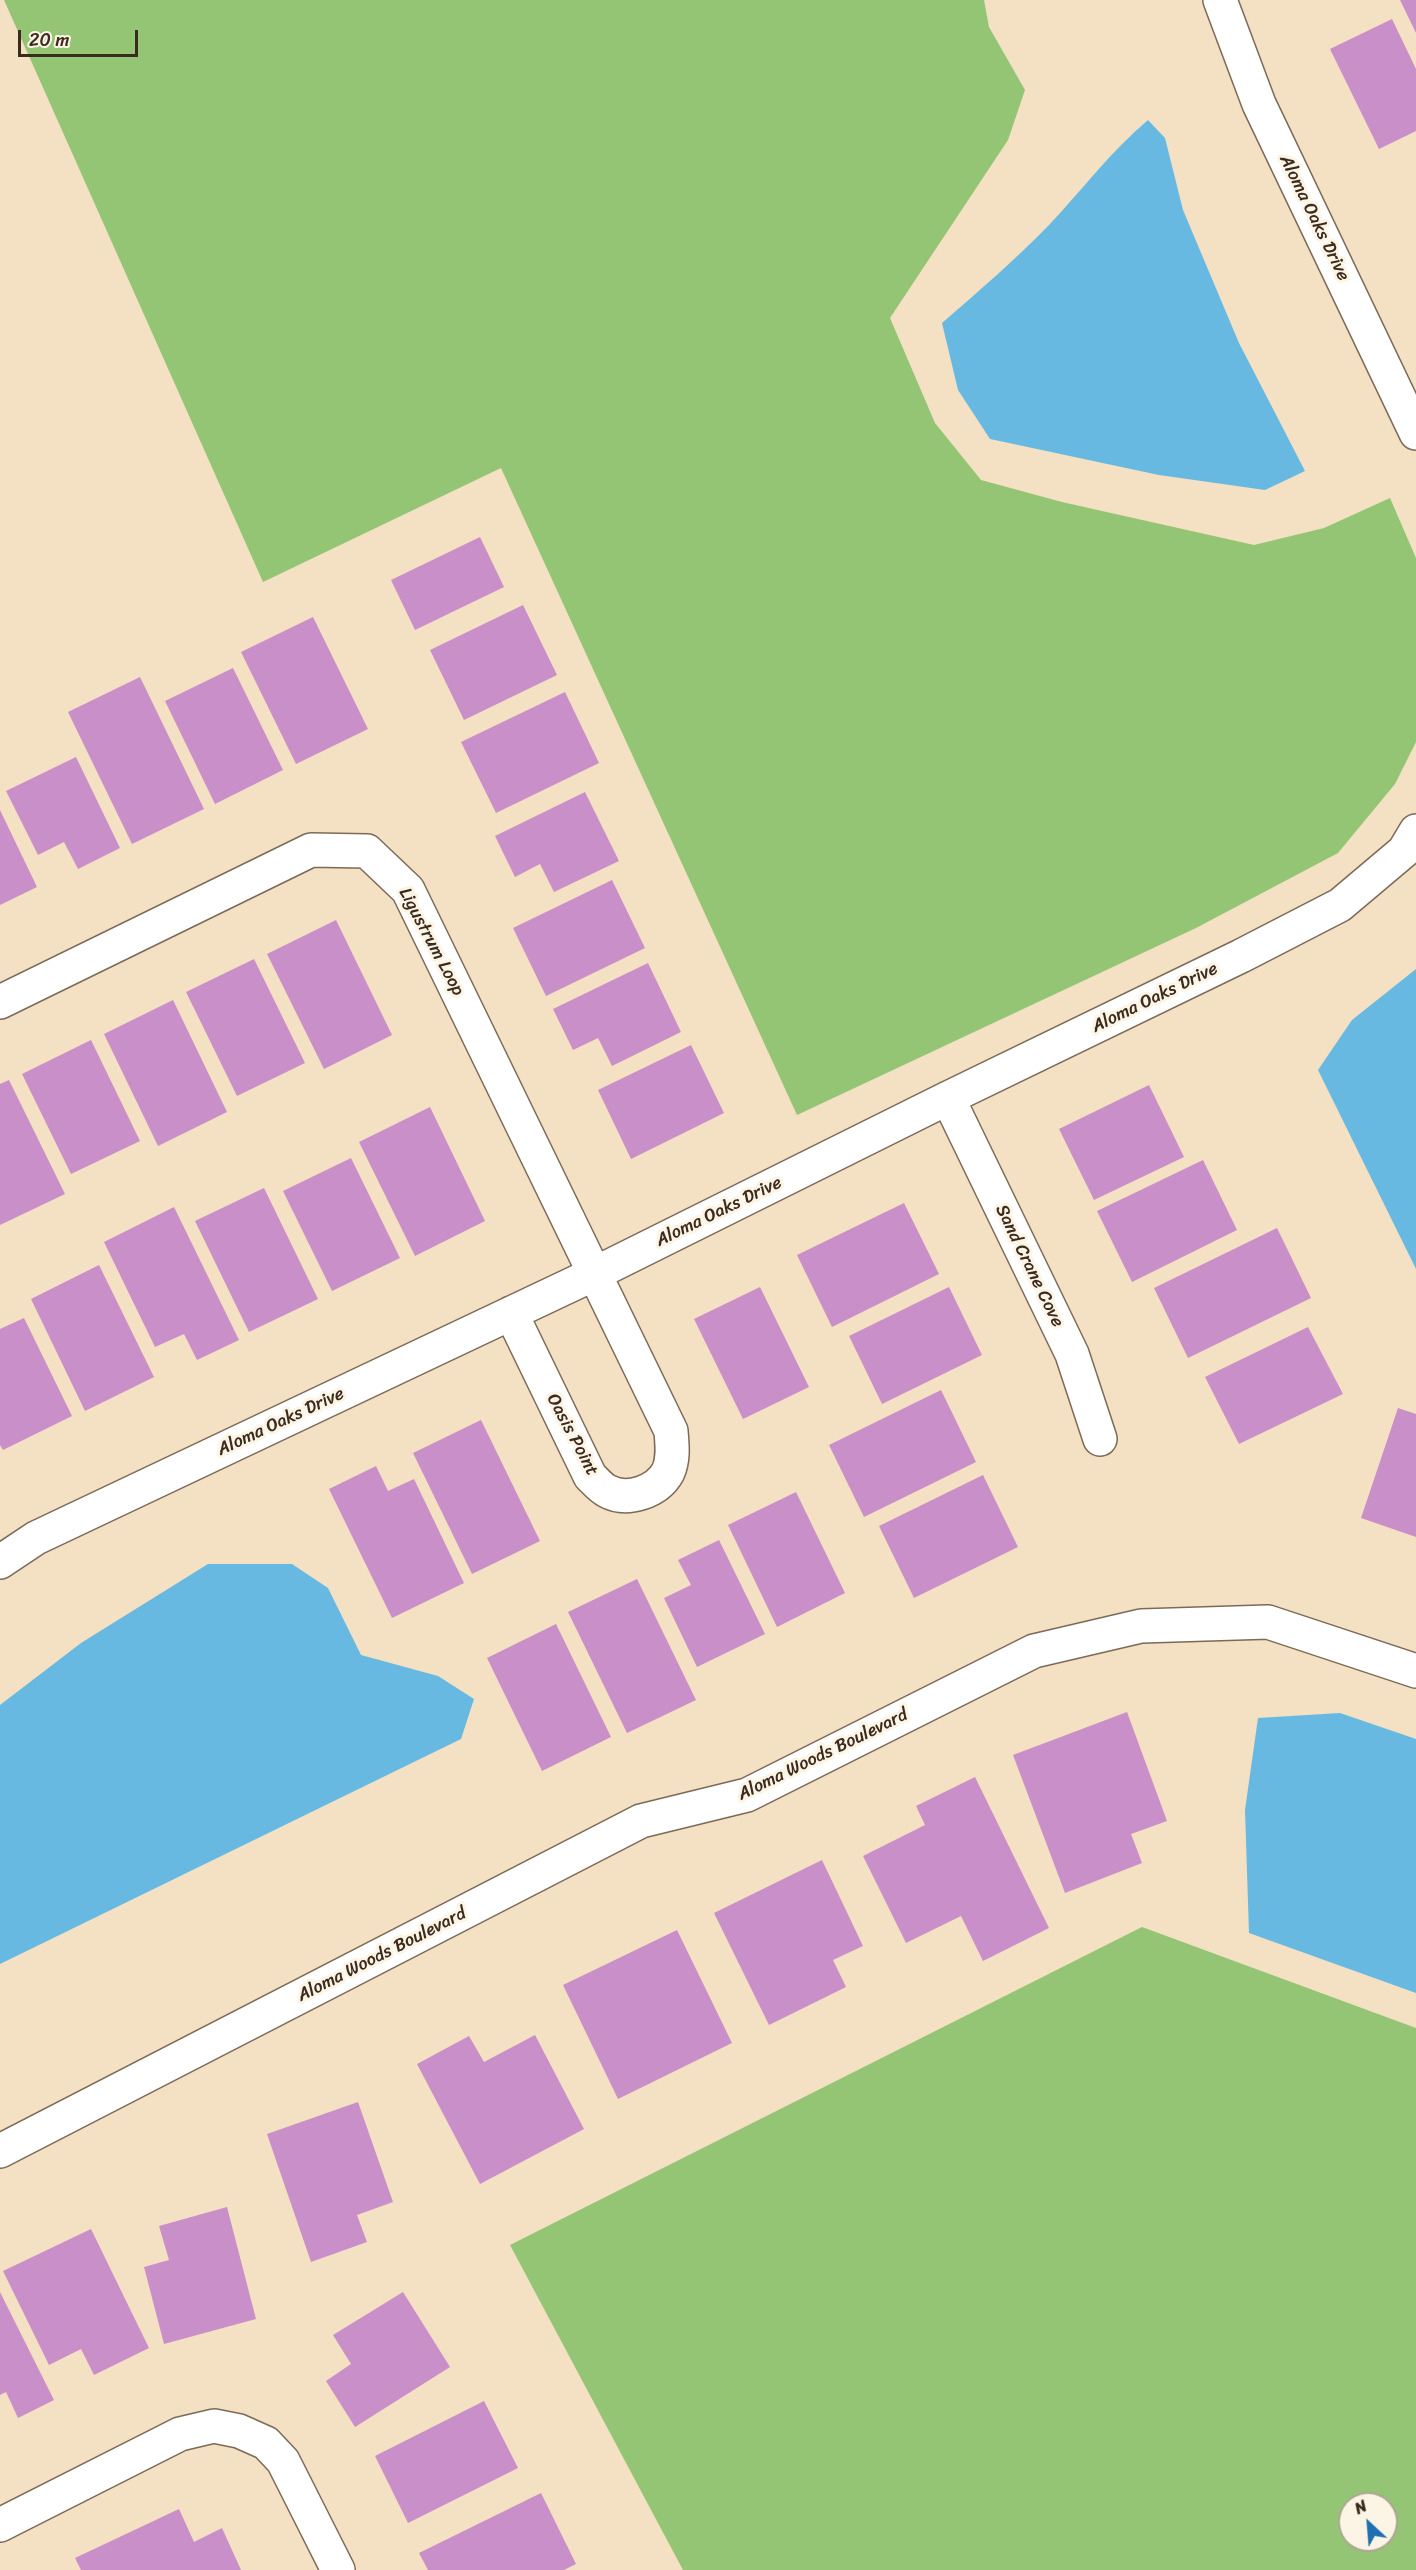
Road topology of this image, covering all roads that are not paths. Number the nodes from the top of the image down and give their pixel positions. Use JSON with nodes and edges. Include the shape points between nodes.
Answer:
{"nodes":[{"id":1,"x":1220,"y":0,"type":"edge"},
{"id":2,"x":1416,"y":433,"type":"edge"},
{"id":3,"x":1416,"y":831,"type":"edge"},
{"id":4,"x":0,"y":1002,"type":"edge"},
{"id":5,"x":948,"y":1098,"type":"junction"},
{"id":6,"x":594,"y":1274,"type":"junction"},
{"id":7,"x":511,"y":1313,"type":"junction"},
{"id":8,"x":1100,"y":1439,"type":"dead end"},
{"id":9,"x":0,"y":1562,"type":"edge"},
{"id":10,"x":1416,"y":1671,"type":"edge"},
{"id":11,"x":0,"y":2151,"type":"edge"},
{"id":12,"x":0,"y":2525,"type":"edge"},
{"id":13,"x":338,"y":2570,"type":"edge"}],
"edges":[{"from":1,"to":2,"type":"street","name":"Aloma Oaks Drive","via":[[1259,104]]},
{"from":3,"to":5,"type":"street","name":"Aloma Oaks Drive","via":[[1404,850],[1340,905]]},
{"from":4,"to":6,"type":"street","name":"Ligustrum Loop","via":[[311,850],[367,851],[408,890]]},
{"from":5,"to":6,"type":"street","name":"Aloma Oaks Drive"},
{"from":5,"to":8,"type":"street","name":"Sand Crane Cove","via":[[1072,1354]]},
{"from":6,"to":7,"type":"street","name":"Aloma Oaks Drive"},
{"from":6,"to":7,"type":"street","name":"Oasis Point","via":[[671,1431],[673,1452],[667,1472],[654,1488],[620,1496],[605,1490],[590,1476]]},
{"from":7,"to":9,"type":"street","name":"Aloma Oaks Drive","via":[[36,1538]]},
{"from":10,"to":11,"type":"street","name":"Aloma Woods Boulevard","via":[[1268,1622],[1141,1626],[1034,1651],[747,1795],[641,1821]]},
{"from":12,"to":13,"type":"street","via":[[180,2434],[214,2426],[239,2431],[266,2443],[283,2462]]}]}
